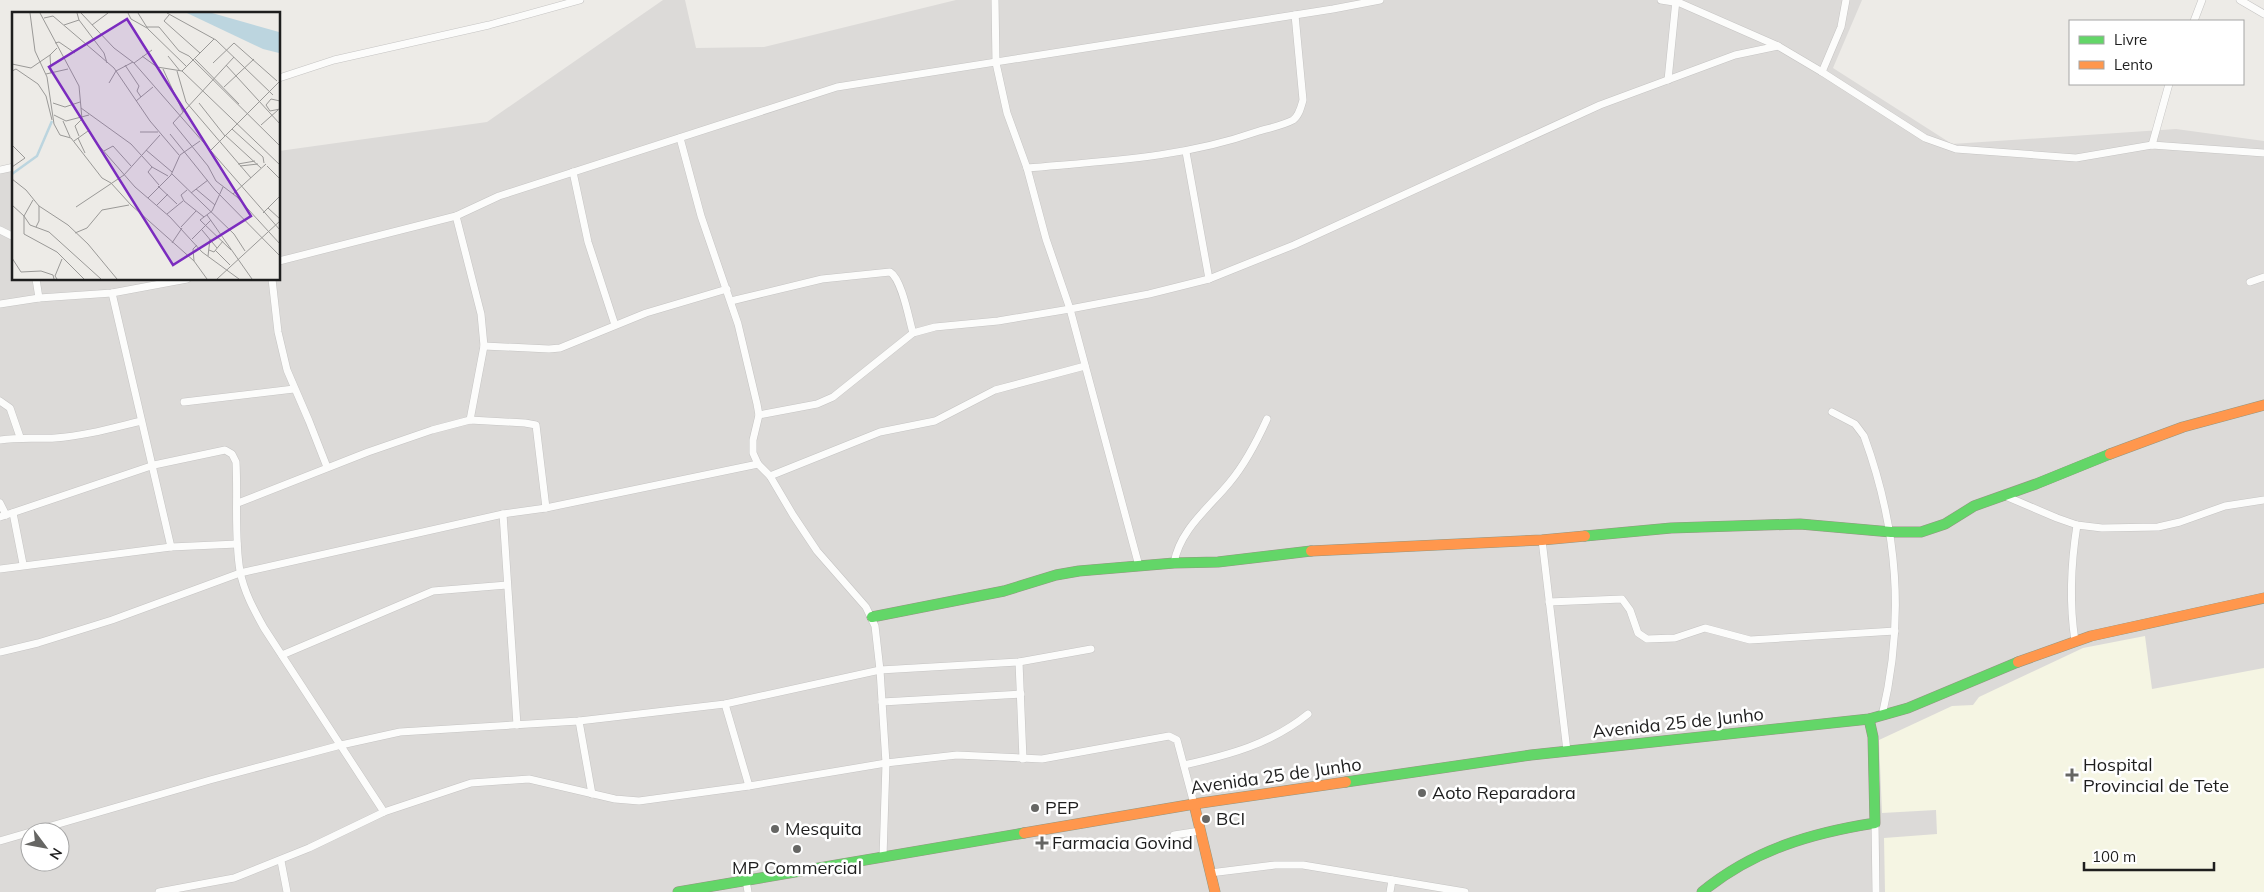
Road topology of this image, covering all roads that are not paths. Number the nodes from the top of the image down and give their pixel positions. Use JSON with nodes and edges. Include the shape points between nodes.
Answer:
{"nodes":[{"id":1,"x":580,"y":0,"type":"edge"},
{"id":2,"x":995,"y":0,"type":"edge"},
{"id":3,"x":1380,"y":0,"type":"edge"},
{"id":4,"x":1661,"y":0,"type":"edge"},
{"id":5,"x":1846,"y":0,"type":"edge"},
{"id":6,"x":2202,"y":0,"type":"edge"},
{"id":7,"x":2240,"y":0,"type":"edge"},
{"id":8,"x":1673,"y":1,"type":"edge"},
{"id":9,"x":2264,"y":14,"type":"edge"},
{"id":10,"x":1295,"y":15,"type":"junction"},
{"id":11,"x":2194,"y":20,"type":"edge"},
{"id":12,"x":1778,"y":46,"type":"junction"},
{"id":13,"x":996,"y":62,"type":"junction"},
{"id":14,"x":1822,"y":72,"type":"junction"},
{"id":15,"x":280,"y":78,"type":"edge"},
{"id":16,"x":1668,"y":80,"type":"junction"},
{"id":17,"x":2170,"y":85,"type":"edge"},
{"id":18,"x":680,"y":138,"type":"junction"},
{"id":19,"x":2152,"y":145,"type":"junction"},
{"id":20,"x":1186,"y":152,"type":"junction"},
{"id":21,"x":2264,"y":153,"type":"edge"},
{"id":22,"x":1027,"y":168,"type":"junction"},
{"id":23,"x":573,"y":172,"type":"junction"},
{"id":24,"x":456,"y":216,"type":"junction"},
{"id":25,"x":0,"y":230,"type":"edge"},
{"id":26,"x":12,"y":236,"type":"edge"},
{"id":27,"x":280,"y":261,"type":"edge"},
{"id":28,"x":2264,"y":277,"type":"edge"},
{"id":29,"x":1209,"y":279,"type":"junction"},
{"id":30,"x":36,"y":280,"type":"edge"},
{"id":31,"x":182,"y":280,"type":"edge"},
{"id":32,"x":272,"y":280,"type":"edge"},
{"id":33,"x":2250,"y":282,"type":"dead end"},
{"id":34,"x":728,"y":288,"type":"junction"},
{"id":35,"x":112,"y":293,"type":"junction"},
{"id":36,"x":39,"y":298,"type":"junction"},
{"id":37,"x":731,"y":301,"type":"junction"},
{"id":38,"x":0,"y":304,"type":"edge"},
{"id":39,"x":1070,"y":309,"type":"junction"},
{"id":40,"x":615,"y":325,"type":"junction"},
{"id":41,"x":913,"y":333,"type":"junction"},
{"id":42,"x":484,"y":346,"type":"junction"},
{"id":43,"x":1085,"y":366,"type":"junction"},
{"id":44,"x":294,"y":389,"type":"junction"},
{"id":45,"x":0,"y":401,"type":"edge"},
{"id":46,"x":184,"y":402,"type":"dead end"},
{"id":47,"x":2264,"y":405,"type":"edge"},
{"id":48,"x":1832,"y":412,"type":"dead end"},
{"id":49,"x":760,"y":415,"type":"junction"},
{"id":50,"x":470,"y":420,"type":"junction"},
{"id":51,"x":1267,"y":420,"type":"dead end"},
{"id":52,"x":140,"y":421,"type":"junction"},
{"id":53,"x":20,"y":437,"type":"junction"},
{"id":54,"x":0,"y":440,"type":"edge"},
{"id":55,"x":758,"y":464,"type":"junction"},
{"id":56,"x":154,"y":466,"type":"junction"},
{"id":57,"x":326,"y":467,"type":"junction"},
{"id":58,"x":770,"y":476,"type":"junction"},
{"id":59,"x":2003,"y":495,"type":"junction"},
{"id":60,"x":2264,"y":500,"type":"edge"},
{"id":61,"x":0,"y":503,"type":"edge"},
{"id":62,"x":238,"y":503,"type":"junction"},
{"id":63,"x":546,"y":508,"type":"junction"},
{"id":64,"x":503,"y":514,"type":"junction"},
{"id":65,"x":6,"y":515,"type":"edge"},
{"id":66,"x":2077,"y":524,"type":"junction"},
{"id":67,"x":1891,"y":532,"type":"junction"},
{"id":68,"x":1542,"y":540,"type":"junction"},
{"id":69,"x":237,"y":544,"type":"junction"},
{"id":70,"x":172,"y":547,"type":"junction"},
{"id":71,"x":1174,"y":563,"type":"junction"},
{"id":72,"x":23,"y":564,"type":"junction"},
{"id":73,"x":1139,"y":566,"type":"junction"},
{"id":74,"x":0,"y":569,"type":"edge"},
{"id":75,"x":240,"y":573,"type":"junction"},
{"id":76,"x":507,"y":585,"type":"junction"},
{"id":77,"x":2264,"y":598,"type":"edge"},
{"id":78,"x":1549,"y":602,"type":"junction"},
{"id":79,"x":872,"y":617,"type":"junction"},
{"id":80,"x":1895,"y":631,"type":"junction"},
{"id":81,"x":2075,"y":641,"type":"junction"},
{"id":82,"x":1091,"y":649,"type":"dead end"},
{"id":83,"x":0,"y":652,"type":"edge"},
{"id":84,"x":282,"y":655,"type":"junction"},
{"id":85,"x":1019,"y":662,"type":"junction"},
{"id":86,"x":880,"y":670,"type":"junction"},
{"id":87,"x":1021,"y":694,"type":"junction"},
{"id":88,"x":882,"y":702,"type":"junction"},
{"id":89,"x":725,"y":704,"type":"junction"},
{"id":90,"x":1308,"y":714,"type":"dead end"},
{"id":91,"x":1882,"y":716,"type":"junction"},
{"id":92,"x":1869,"y":719,"type":"junction"},
{"id":93,"x":579,"y":722,"type":"junction"},
{"id":94,"x":517,"y":725,"type":"junction"},
{"id":95,"x":340,"y":745,"type":"junction"},
{"id":96,"x":1567,"y":751,"type":"junction"},
{"id":97,"x":1023,"y":759,"type":"junction"},
{"id":98,"x":886,"y":763,"type":"junction"},
{"id":99,"x":1184,"y":765,"type":"junction"},
{"id":100,"x":748,"y":786,"type":"junction"},
{"id":101,"x":592,"y":794,"type":"junction"},
{"id":102,"x":1194,"y":804,"type":"junction"},
{"id":103,"x":384,"y":812,"type":"junction"},
{"id":104,"x":1875,"y":823,"type":"junction"},
{"id":105,"x":1200,"y":831,"type":"junction"},
{"id":106,"x":1174,"y":835,"type":"dead end"},
{"id":107,"x":0,"y":841,"type":"edge"},
{"id":108,"x":883,"y":857,"type":"junction"},
{"id":109,"x":281,"y":861,"type":"junction"},
{"id":110,"x":1210,"y":873,"type":"junction"},
{"id":111,"x":746,"y":880,"type":"junction"},
{"id":112,"x":1392,"y":880,"type":"junction"},
{"id":113,"x":159,"y":892,"type":"edge"},
{"id":114,"x":288,"y":892,"type":"edge"},
{"id":115,"x":678,"y":892,"type":"edge"},
{"id":116,"x":748,"y":892,"type":"edge"},
{"id":117,"x":1215,"y":892,"type":"edge"},
{"id":118,"x":1390,"y":892,"type":"edge"},
{"id":119,"x":1465,"y":892,"type":"edge"},
{"id":120,"x":1702,"y":892,"type":"edge"},
{"id":121,"x":1876,"y":892,"type":"edge"}],
"edges":[{"from":1,"to":15,"type":"street","via":[[489,25],[334,60]]},
{"from":2,"to":13,"type":"street"},
{"from":3,"to":10,"type":"street"},
{"from":4,"to":8,"type":"street"},
{"from":5,"to":14,"type":"street","via":[[1841,26]]},
{"from":6,"to":11,"type":"street"},
{"from":7,"to":9,"type":"street"},
{"from":8,"to":12,"type":"street"},
{"from":8,"to":16,"type":"street"},
{"from":10,"to":13,"type":"street"},
{"from":10,"to":20,"type":"street","via":[[1303,100],[1294,119]]},
{"from":12,"to":14,"type":"street"},
{"from":12,"to":16,"type":"street","via":[[1735,56]]},
{"from":13,"to":18,"type":"street","via":[[837,88]]},
{"from":13,"to":22,"type":"street","via":[[1007,113]]},
{"from":14,"to":19,"type":"street","via":[[1925,138],[1956,149],[2076,158]]},
{"from":16,"to":29,"type":"street","via":[[1546,129],[1294,245]]},
{"from":17,"to":19,"type":"street"},
{"from":18,"to":23,"type":"street"},
{"from":18,"to":34,"type":"street","via":[[701,216]]},
{"from":19,"to":21,"type":"street"},
{"from":20,"to":22,"type":"street","via":[[1092,164]]},
{"from":20,"to":29,"type":"street"},
{"from":22,"to":39,"type":"street","via":[[1046,239]]},
{"from":23,"to":24,"type":"street","via":[[491,200]]},
{"from":23,"to":40,"type":"street","via":[[588,242]]},
{"from":24,"to":27,"type":"street"},
{"from":24,"to":42,"type":"street","via":[[481,314]]},
{"from":25,"to":26,"type":"street"},
{"from":28,"to":33,"type":"street"},
{"from":29,"to":39,"type":"street"},
{"from":30,"to":36,"type":"street"},
{"from":31,"to":35,"type":"street"},
{"from":32,"to":44,"type":"street","via":[[278,332],[286,370]]},
{"from":34,"to":37,"type":"street"},
{"from":34,"to":40,"type":"street"},
{"from":35,"to":36,"type":"street"},
{"from":35,"to":52,"type":"street"},
{"from":36,"to":38,"type":"street"},
{"from":37,"to":41,"type":"street","via":[[822,279],[890,272],[900,286]]},
{"from":37,"to":49,"type":"street"},
{"from":39,"to":41,"type":"street","via":[[934,327]]},
{"from":39,"to":43,"type":"street"},
{"from":40,"to":42,"type":"street","via":[[560,348]]},
{"from":41,"to":49,"type":"street","via":[[833,397],[817,404]]},
{"from":42,"to":50,"type":"street"},
{"from":43,"to":58,"type":"street","via":[[995,390],[935,421],[880,432]]},
{"from":43,"to":73,"type":"street"},
{"from":44,"to":46,"type":"street"},
{"from":44,"to":57,"type":"street"},
{"from":45,"to":53,"type":"street","via":[[10,408]]},
{"from":47,"to":59,"type":"street","via":[[2184,427]]},
{"from":48,"to":67,"type":"street","via":[[1855,424],[1864,436]]},
{"from":49,"to":55,"type":"street","via":[[753,440],[753,453]]},
{"from":50,"to":57,"type":"street"},
{"from":50,"to":63,"type":"street","via":[[536,426]]},
{"from":51,"to":71,"type":"street","via":[[1232,481],[1193,522],[1177,547]]},
{"from":52,"to":53,"type":"street","via":[[89,434],[55,438]]},
{"from":52,"to":56,"type":"street"},
{"from":53,"to":54,"type":"street"},
{"from":55,"to":58,"type":"street"},
{"from":55,"to":63,"type":"street"},
{"from":56,"to":62,"type":"street","via":[[225,450],[236,462]]},
{"from":56,"to":65,"type":"street"},
{"from":56,"to":70,"type":"street"},
{"from":57,"to":62,"type":"street"},
{"from":58,"to":79,"type":"street","via":[[804,534]]},
{"from":59,"to":66,"type":"street","via":[[2046,515]]},
{"from":59,"to":67,"type":"street","via":[[1974,506],[1934,528],[1921,532]]},
{"from":60,"to":66,"type":"street","via":[[2225,506],[2158,527],[2102,528]]},
{"from":61,"to":65,"type":"street"},
{"from":62,"to":69,"type":"street"},
{"from":63,"to":64,"type":"street"},
{"from":64,"to":75,"type":"street"},
{"from":64,"to":76,"type":"street"},
{"from":65,"to":72,"type":"street"},
{"from":66,"to":81,"type":"street","via":[[2071,594]]},
{"from":67,"to":68,"type":"street","via":[[1800,524],[1671,528]]},
{"from":67,"to":80,"type":"street","via":[[1896,583]]},
{"from":68,"to":71,"type":"street","via":[[1318,550],[1218,562]]},
{"from":68,"to":78,"type":"street"},
{"from":69,"to":70,"type":"street"},
{"from":69,"to":75,"type":"street"},
{"from":70,"to":72,"type":"street"},
{"from":71,"to":73,"type":"street"},
{"from":72,"to":74,"type":"street"},
{"from":73,"to":79,"type":"street","via":[[1056,575],[1004,591]]},
{"from":75,"to":83,"type":"street","via":[[112,620]]},
{"from":75,"to":84,"type":"street","via":[[249,601]]},
{"from":76,"to":84,"type":"street","via":[[433,591]]},
{"from":76,"to":94,"type":"street"},
{"from":77,"to":81,"type":"street","name":"Avenida 25 de Junho"},
{"from":78,"to":80,"type":"street","via":[[1622,599],[1630,610],[1638,633],[1647,639],[1675,638],[1705,628],[1750,640]]},
{"from":78,"to":96,"type":"street"},
{"from":79,"to":86,"type":"street"},
{"from":80,"to":91,"type":"street"},
{"from":81,"to":91,"type":"street","name":"Avenida 25 de Junho"},
{"from":82,"to":85,"type":"street"},
{"from":84,"to":95,"type":"street"},
{"from":85,"to":86,"type":"street"},
{"from":85,"to":87,"type":"street"},
{"from":86,"to":88,"type":"street"},
{"from":86,"to":89,"type":"street"},
{"from":87,"to":88,"type":"street"},
{"from":87,"to":97,"type":"street"},
{"from":88,"to":98,"type":"street"},
{"from":89,"to":93,"type":"street"},
{"from":89,"to":100,"type":"street"},
{"from":90,"to":99,"type":"street","via":[[1282,733],[1254,746]]},
{"from":91,"to":92,"type":"street","name":"Avenida 25 de Junho"},
{"from":92,"to":96,"type":"street","name":"Avenida 25 de Junho"},
{"from":92,"to":104,"type":"street","via":[[1873,737]]},
{"from":93,"to":94,"type":"street"},
{"from":93,"to":101,"type":"street"},
{"from":94,"to":95,"type":"street","via":[[400,732]]},
{"from":95,"to":103,"type":"street"},
{"from":95,"to":107,"type":"street"},
{"from":96,"to":102,"type":"street","name":"Avenida 25 de Junho"},
{"from":97,"to":98,"type":"street","via":[[957,755]]},
{"from":97,"to":99,"type":"street","via":[[1061,756],[1170,736],[1177,740]]},
{"from":98,"to":100,"type":"street"},
{"from":98,"to":108,"type":"street"},
{"from":99,"to":102,"type":"street"},
{"from":100,"to":101,"type":"street","via":[[639,801]]},
{"from":101,"to":103,"type":"street","via":[[529,779],[486,781]]},
{"from":102,"to":105,"type":"street"},
{"from":102,"to":108,"type":"street","name":"Avenida 25 de Junho"},
{"from":103,"to":109,"type":"street"},
{"from":104,"to":120,"type":"street","via":[[1801,837],[1756,855]]},
{"from":104,"to":121,"type":"street"},
{"from":105,"to":106,"type":"street"},
{"from":105,"to":110,"type":"street"},
{"from":108,"to":111,"type":"street","name":"Avenida 25 de Junho"},
{"from":109,"to":113,"type":"street","via":[[234,878]]},
{"from":109,"to":114,"type":"street"},
{"from":110,"to":112,"type":"street","via":[[1303,865]]},
{"from":110,"to":117,"type":"street"},
{"from":111,"to":115,"type":"street","name":"Avenida 25 de Junho"},
{"from":111,"to":116,"type":"street"},
{"from":112,"to":118,"type":"street"},
{"from":112,"to":119,"type":"street"}]}
